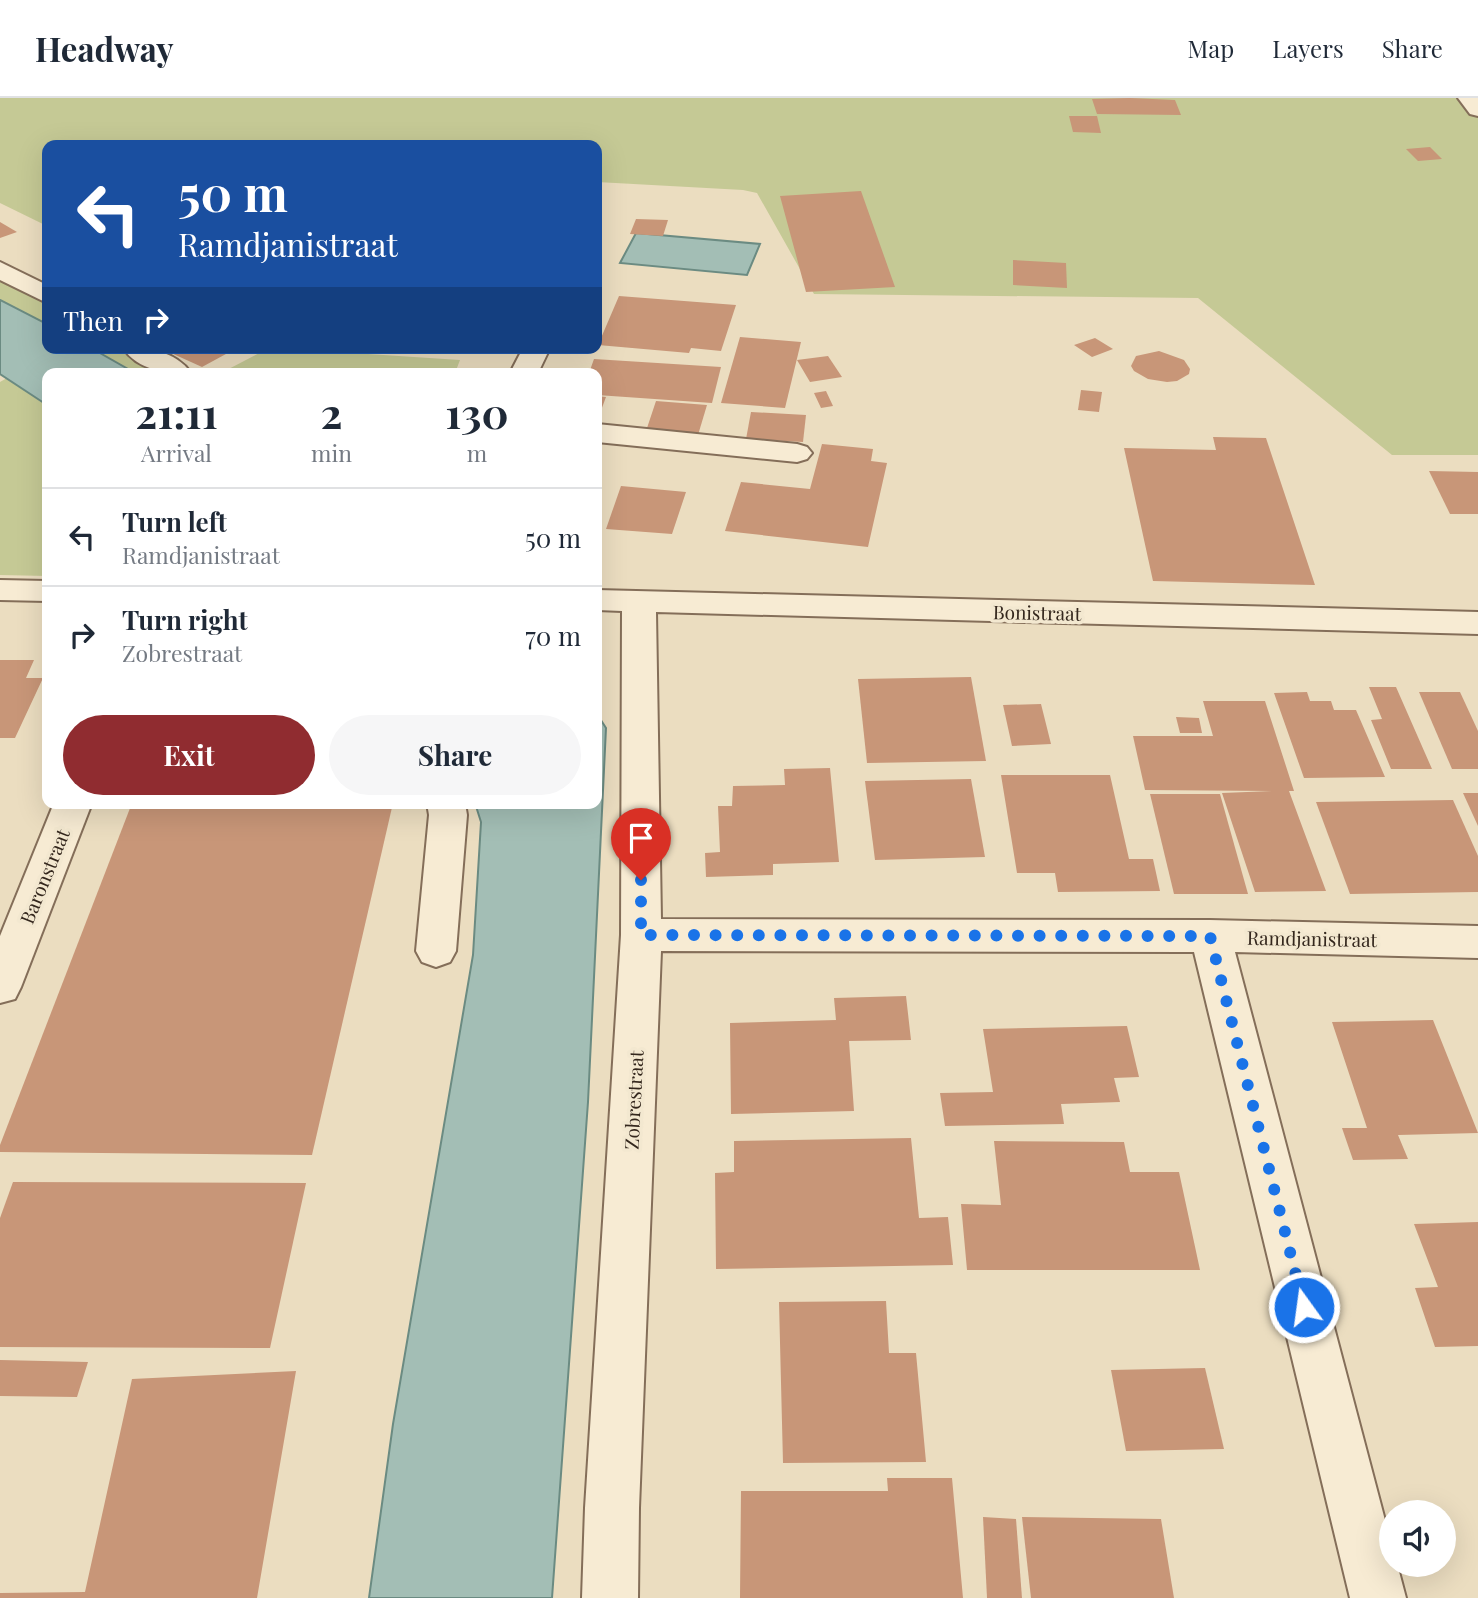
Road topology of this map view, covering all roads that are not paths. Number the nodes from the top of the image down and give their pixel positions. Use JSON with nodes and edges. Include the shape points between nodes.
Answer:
{"nodes":[{"id":1,"x":1469,"y":98,"type":"edge"},
{"id":2,"x":1478,"y":109,"type":"edge"},
{"id":3,"x":0,"y":270,"type":"edge"},
{"id":4,"x":42,"y":292,"type":"edge"},
{"id":5,"x":146,"y":354,"type":"edge"},
{"id":6,"x":169,"y":368,"type":"edge"},
{"id":7,"x":602,"y":434,"type":"edge"},
{"id":8,"x":797,"y":453,"type":"dead end"},
{"id":9,"x":0,"y":590,"type":"edge"},
{"id":10,"x":42,"y":591,"type":"edge"},
{"id":11,"x":618,"y":601,"type":"edge"},
{"id":12,"x":1478,"y":623,"type":"edge"},
{"id":13,"x":71,"y":809,"type":"edge"},
{"id":14,"x":447,"y":809,"type":"edge"},
{"id":15,"x":641,"y":935,"type":"junction"},
{"id":16,"x":1210,"y":936,"type":"junction"},
{"id":17,"x":1478,"y":942,"type":"edge"},
{"id":18,"x":436,"y":951,"type":"dead end"},
{"id":19,"x":1,"y":983,"type":"edge"},
{"id":20,"x":610,"y":1598,"type":"edge"},
{"id":21,"x":1378,"y":1598,"type":"edge"}],
"edges":[{"from":1,"to":2,"type":"street"},
{"from":3,"to":4,"type":"street"},
{"from":5,"to":6,"type":"street"},
{"from":7,"to":8,"type":"street"},
{"from":9,"to":10,"type":"street"},
{"from":11,"to":12,"type":"street","name":"Bonistraat"},
{"from":11,"to":15,"type":"street","name":"Zobrestraat"},
{"from":13,"to":19,"type":"street","name":"Baronstraat"},
{"from":14,"to":18,"type":"street"},
{"from":15,"to":16,"type":"street","name":"Ramdjanistraat"},
{"from":15,"to":20,"type":"street","name":"Zobrestraat"},
{"from":16,"to":17,"type":"street","name":"Ramdjanistraat"},
{"from":16,"to":21,"type":"street"}]}
